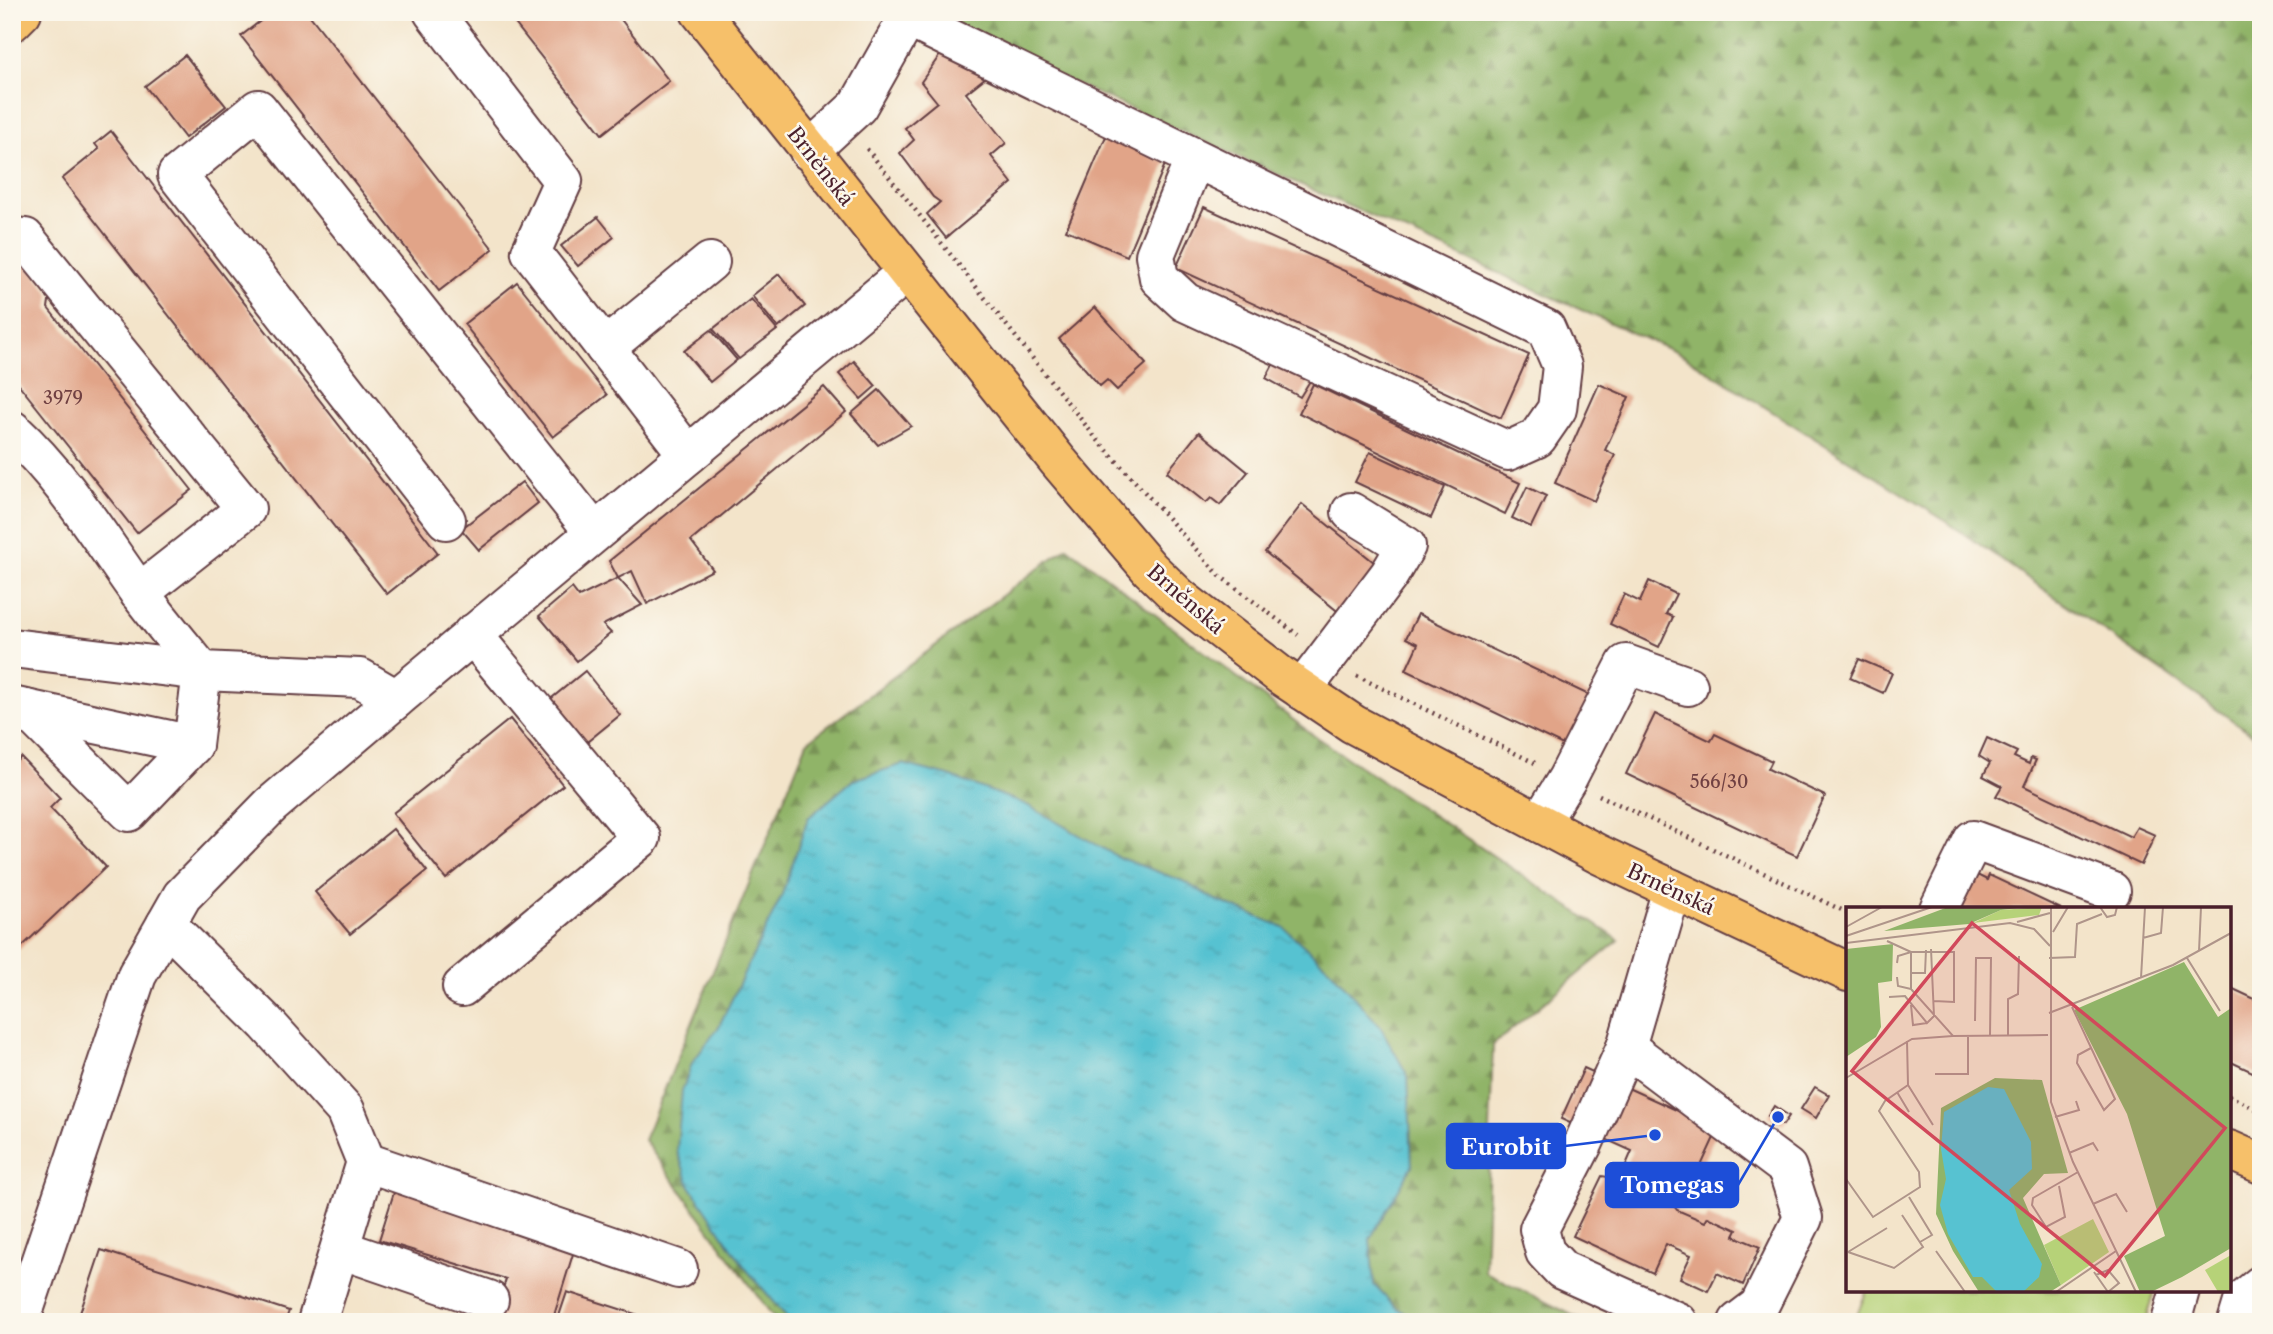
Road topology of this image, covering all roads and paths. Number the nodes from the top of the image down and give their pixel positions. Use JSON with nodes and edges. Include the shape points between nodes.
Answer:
{"nodes":[{"id":1,"x":22,"y":12,"type":"edge"},
{"id":2,"x":433,"y":12,"type":"edge"},
{"id":3,"x":700,"y":12,"type":"edge"},
{"id":4,"x":910,"y":15,"type":"edge"},
{"id":5,"x":12,"y":22,"type":"edge"},
{"id":6,"x":859,"y":106,"type":"junction"},
{"id":7,"x":808,"y":151,"type":"junction"},
{"id":8,"x":1195,"y":158,"type":"junction"},
{"id":9,"x":12,"y":237,"type":"edge"},
{"id":10,"x":710,"y":262,"type":"dead end"},
{"id":11,"x":906,"y":273,"type":"junction"},
{"id":12,"x":605,"y":348,"type":"junction"},
{"id":13,"x":12,"y":430,"type":"edge"},
{"id":14,"x":688,"y":455,"type":"junction"},
{"id":15,"x":1350,"y":512,"type":"dead end"},
{"id":16,"x":446,"y":520,"type":"dead end"},
{"id":17,"x":594,"y":532,"type":"junction"},
{"id":18,"x":139,"y":593,"type":"junction"},
{"id":19,"x":471,"y":634,"type":"junction"},
{"id":20,"x":12,"y":648,"type":"edge"},
{"id":21,"x":1327,"y":658,"type":"junction"},
{"id":22,"x":202,"y":671,"type":"junction"},
{"id":23,"x":1688,"y":686,"type":"dead end"},
{"id":24,"x":1302,"y":690,"type":"junction"},
{"id":25,"x":397,"y":699,"type":"junction"},
{"id":26,"x":19,"y":708,"type":"edge"},
{"id":27,"x":193,"y":745,"type":"junction"},
{"id":28,"x":1567,"y":779,"type":"junction"},
{"id":29,"x":1540,"y":823,"type":"junction"},
{"id":30,"x":1672,"y":889,"type":"junction"},
{"id":31,"x":2112,"y":891,"type":"dead end"},
{"id":32,"x":1940,"y":907,"type":"edge"},
{"id":33,"x":1846,"y":913,"type":"edge"},
{"id":34,"x":166,"y":924,"type":"junction"},
{"id":35,"x":1846,"y":971,"type":"edge"},
{"id":36,"x":462,"y":987,"type":"dead end"},
{"id":37,"x":1626,"y":1047,"type":"junction"},
{"id":38,"x":2231,"y":1097,"type":"edge"},
{"id":39,"x":2261,"y":1111,"type":"edge"},
{"id":40,"x":2231,"y":1151,"type":"edge"},
{"id":41,"x":366,"y":1162,"type":"junction"},
{"id":42,"x":2261,"y":1164,"type":"edge"},
{"id":43,"x":340,"y":1249,"type":"junction"},
{"id":44,"x":678,"y":1269,"type":"dead end"},
{"id":45,"x":2261,"y":1285,"type":"edge"},
{"id":46,"x":2179,"y":1292,"type":"edge"},
{"id":47,"x":489,"y":1300,"type":"dead end"},
{"id":48,"x":20,"y":1322,"type":"edge"},
{"id":49,"x":317,"y":1322,"type":"edge"},
{"id":50,"x":1678,"y":1322,"type":"edge"},
{"id":51,"x":1738,"y":1322,"type":"edge"},
{"id":52,"x":2171,"y":1322,"type":"edge"},
{"id":53,"x":2237,"y":1322,"type":"edge"}],
"edges":[{"from":1,"to":5,"type":"main road"},
{"from":2,"to":12,"type":"street","via":[[563,181],[531,252]]},
{"from":3,"to":7,"type":"main road","name":"Brněnská"},
{"from":4,"to":6,"type":"street"},
{"from":4,"to":8,"type":"street"},
{"from":6,"to":7,"type":"street"},
{"from":6,"to":21,"type":"path","via":[[873,126],[863,142],[870,155],[1095,437],[1220,576]]},
{"from":7,"to":11,"type":"main road","name":"Brněnská"},
{"from":8,"to":8,"type":"street","via":[[1546,329],[1562,366],[1557,408],[1537,438],[1508,451],[1185,302],[1159,278],[1155,255]]},
{"from":9,"to":18,"type":"street","via":[[25,238],[246,509]]},
{"from":10,"to":12,"type":"street"},
{"from":11,"to":14,"type":"street"},
{"from":11,"to":24,"type":"main road","name":"Brněnská","via":[[1150,569],[1213,624]]},
{"from":12,"to":14,"type":"street"},
{"from":13,"to":18,"type":"street","via":[[65,488]]},
{"from":14,"to":17,"type":"street"},
{"from":15,"to":21,"type":"street","via":[[1406,547]]},
{"from":16,"to":17,"type":"street","via":[[177,175],[258,109]]},
{"from":17,"to":19,"type":"street"},
{"from":18,"to":22,"type":"street"},
{"from":19,"to":25,"type":"street"},
{"from":19,"to":36,"type":"street","via":[[641,838]]},
{"from":20,"to":22,"type":"street"},
{"from":21,"to":24,"type":"street"},
{"from":21,"to":28,"type":"path"},
{"from":22,"to":25,"type":"street","via":[[360,678]]},
{"from":22,"to":27,"type":"street"},
{"from":23,"to":28,"type":"street","via":[[1626,664]]},
{"from":24,"to":29,"type":"main road","name":"Brněnská","via":[[1353,724]]},
{"from":25,"to":34,"type":"street","via":[[271,804],[182,896]]},
{"from":26,"to":27,"type":"street"},
{"from":26,"to":27,"type":"street","via":[[129,812]]},
{"from":28,"to":29,"type":"street"},
{"from":28,"to":33,"type":"path"},
{"from":29,"to":30,"type":"main road","name":"Brněnská"},
{"from":30,"to":35,"type":"main road","name":"Brněnská"},
{"from":30,"to":37,"type":"street"},
{"from":31,"to":32,"type":"street","via":[[1973,840]]},
{"from":34,"to":41,"type":"street","via":[[345,1110]]},
{"from":34,"to":48,"type":"street","via":[[137,975]]},
{"from":37,"to":50,"type":"street","via":[[1539,1230],[1545,1252],[1562,1270]]},
{"from":37,"to":51,"type":"street","via":[[1787,1168],[1797,1192],[1803,1218],[1759,1306]]},
{"from":38,"to":39,"type":"path"},
{"from":40,"to":42,"type":"main road"},
{"from":41,"to":43,"type":"street"},
{"from":41,"to":44,"type":"street"},
{"from":43,"to":47,"type":"street"},
{"from":43,"to":49,"type":"street"},
{"from":45,"to":53,"type":"street","via":[[2244,1299]]},
{"from":46,"to":52,"type":"street"}]}
